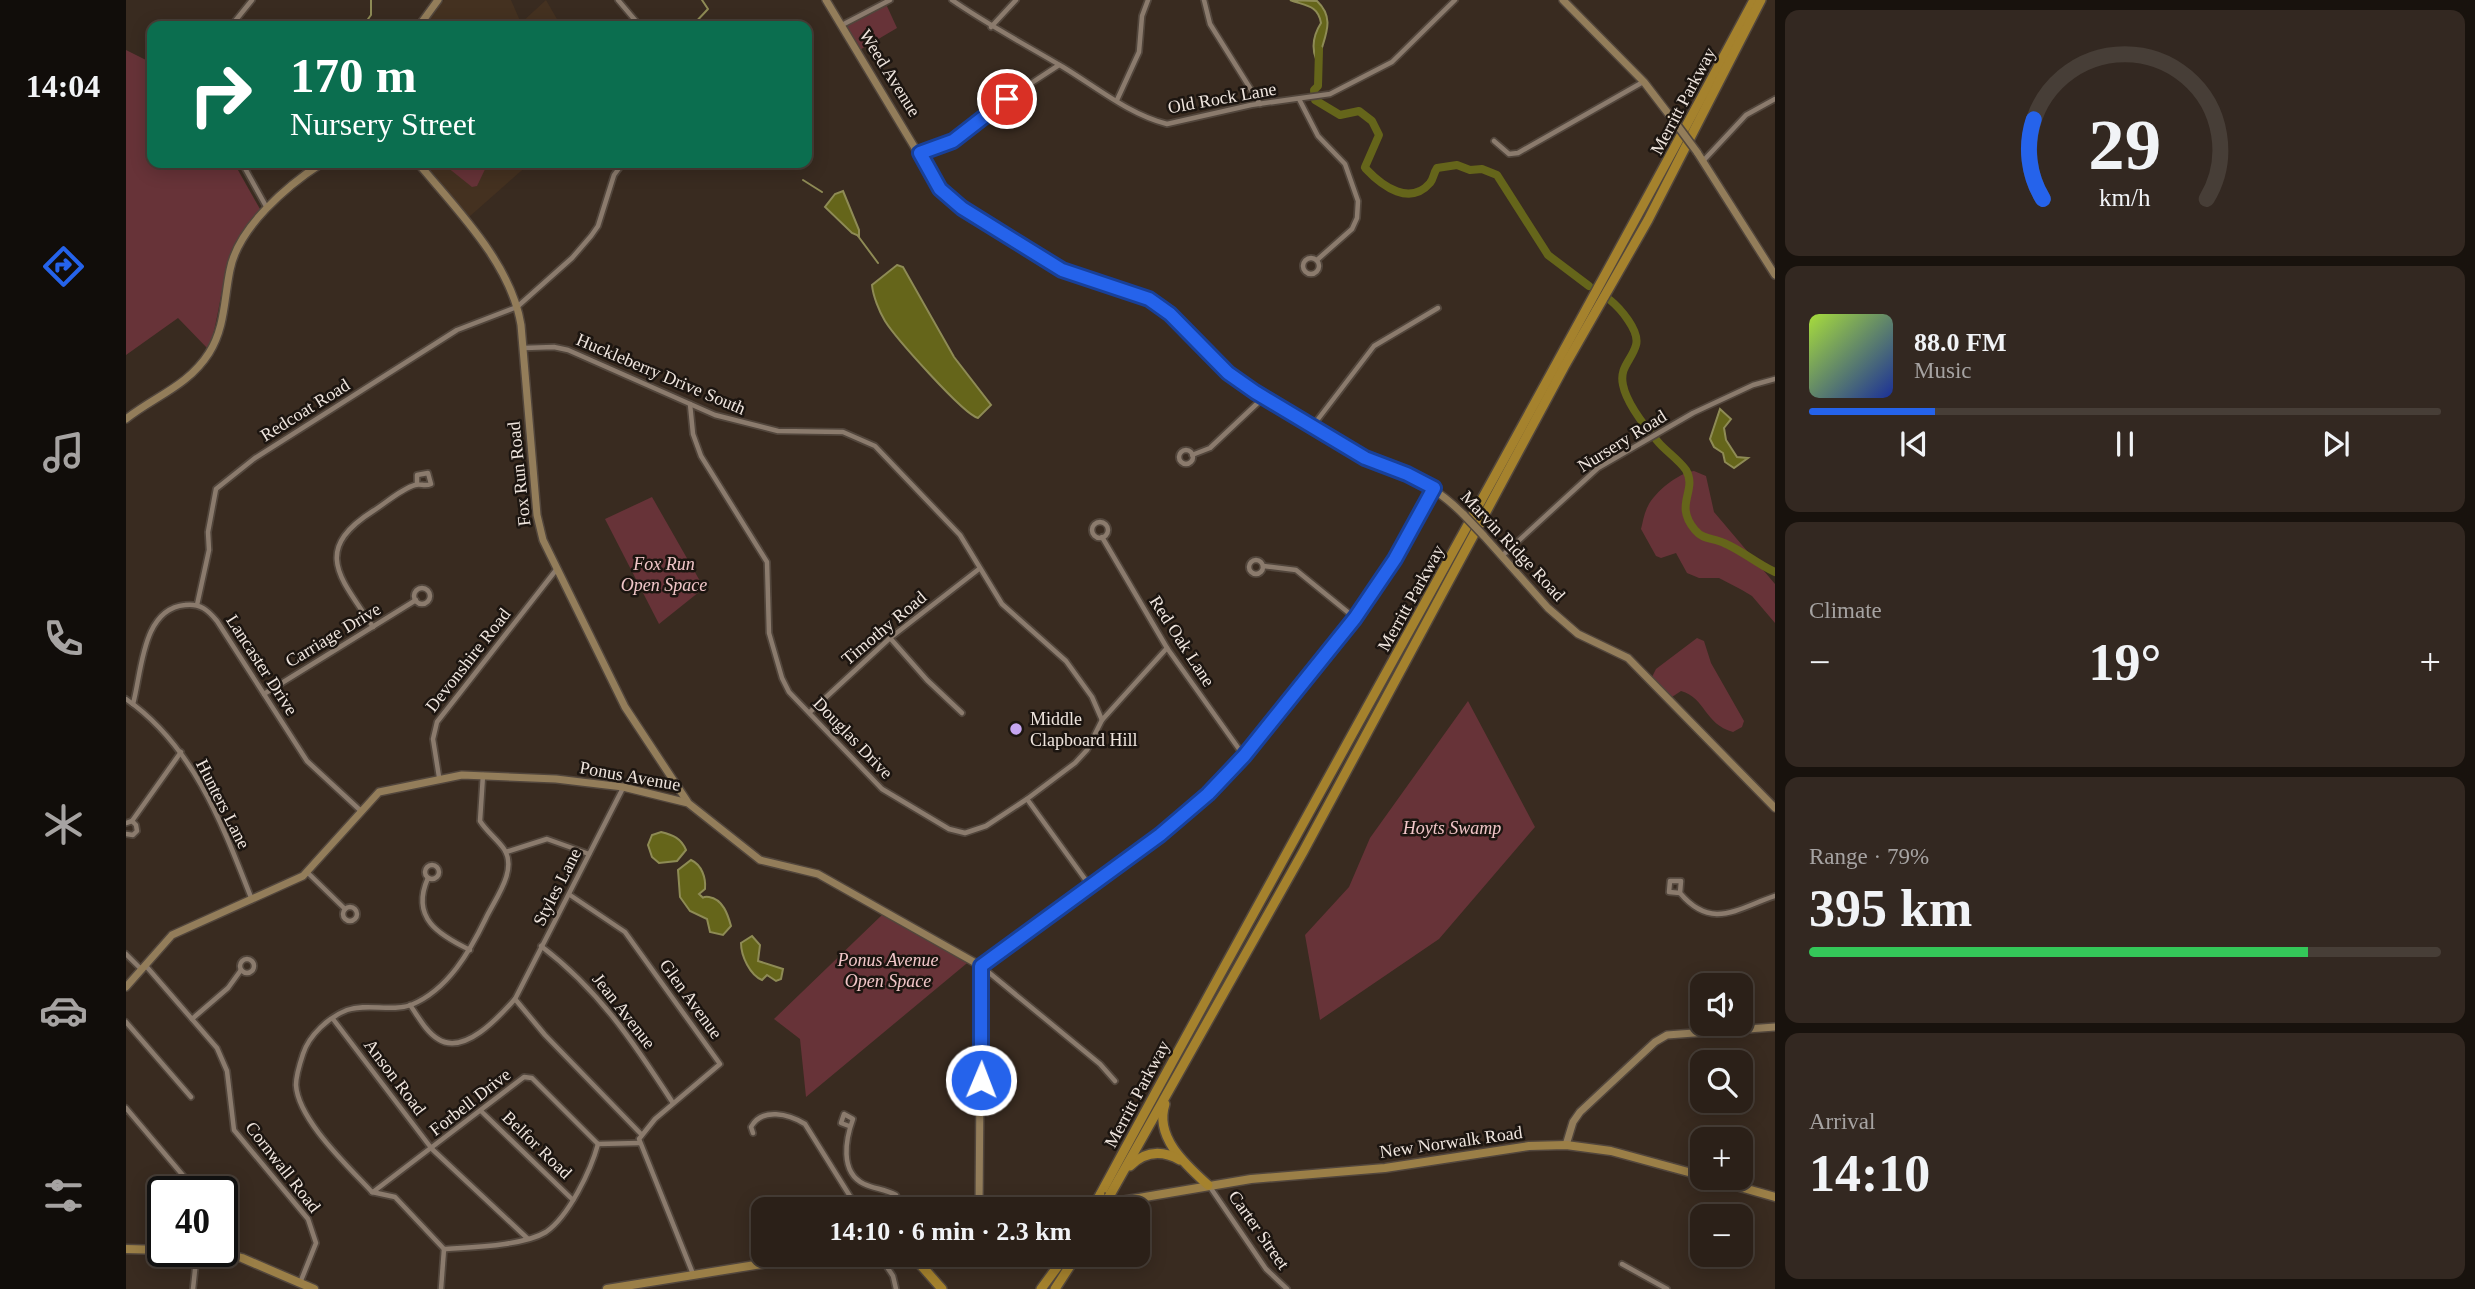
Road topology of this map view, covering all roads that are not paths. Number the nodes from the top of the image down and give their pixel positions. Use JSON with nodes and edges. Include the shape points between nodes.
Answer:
{"nodes":[{"id":1,"x":252,"y":0,"type":"edge"},
{"id":2,"x":438,"y":0,"type":"edge"},
{"id":3,"x":618,"y":0,"type":"edge"},
{"id":4,"x":826,"y":0,"type":"edge"},
{"id":5,"x":890,"y":0,"type":"edge"},
{"id":6,"x":952,"y":0,"type":"edge"},
{"id":7,"x":1016,"y":0,"type":"edge"},
{"id":8,"x":1148,"y":0,"type":"edge"},
{"id":9,"x":1204,"y":0,"type":"edge"},
{"id":10,"x":1455,"y":0,"type":"edge"},
{"id":11,"x":1563,"y":0,"type":"edge"},
{"id":12,"x":1754,"y":0,"type":"edge"},
{"id":13,"x":1761,"y":0,"type":"edge"},
{"id":14,"x":235,"y":21,"type":"edge"},
{"id":15,"x":423,"y":21,"type":"edge"},
{"id":16,"x":636,"y":21,"type":"edge"},
{"id":17,"x":842,"y":25,"type":"junction"},
{"id":18,"x":991,"y":27,"type":"junction"},
{"id":19,"x":1059,"y":65,"type":"junction"},
{"id":20,"x":1644,"y":82,"type":"junction"},
{"id":21,"x":1298,"y":99,"type":"junction"},
{"id":22,"x":1775,"y":99,"type":"edge"},
{"id":23,"x":1117,"y":100,"type":"junction"},
{"id":24,"x":1260,"y":104,"type":"junction"},
{"id":25,"x":1494,"y":141,"type":"dead end"},
{"id":26,"x":920,"y":153,"type":"junction"},
{"id":27,"x":1704,"y":160,"type":"junction"},
{"id":28,"x":245,"y":168,"type":"edge"},
{"id":29,"x":315,"y":168,"type":"edge"},
{"id":30,"x":422,"y":168,"type":"edge"},
{"id":31,"x":619,"y":168,"type":"edge"},
{"id":32,"x":267,"y":209,"type":"junction"},
{"id":33,"x":1317,"y":260,"type":"dead end"},
{"id":34,"x":1771,"y":262,"type":"edge"},
{"id":35,"x":1775,"y":275,"type":"edge"},
{"id":36,"x":517,"y":307,"type":"junction"},
{"id":37,"x":1438,"y":308,"type":"dead end"},
{"id":38,"x":523,"y":348,"type":"junction"},
{"id":39,"x":1775,"y":379,"type":"edge"},
{"id":40,"x":1263,"y":397,"type":"junction"},
{"id":41,"x":690,"y":404,"type":"junction"},
{"id":42,"x":126,"y":419,"type":"edge"},
{"id":43,"x":1312,"y":427,"type":"junction"},
{"id":44,"x":1192,"y":456,"type":"dead end"},
{"id":45,"x":1373,"y":461,"type":"joint"},
{"id":46,"x":417,"y":484,"type":"dead end"},
{"id":47,"x":1434,"y":488,"type":"junction"},
{"id":48,"x":1102,"y":537,"type":"dead end"},
{"id":49,"x":1503,"y":555,"type":"junction"},
{"id":50,"x":1263,"y":566,"type":"dead end"},
{"id":51,"x":979,"y":569,"type":"junction"},
{"id":52,"x":556,"y":570,"type":"junction"},
{"id":53,"x":416,"y":600,"type":"dead end"},
{"id":54,"x":197,"y":605,"type":"junction"},
{"id":55,"x":1355,"y":618,"type":"junction"},
{"id":56,"x":373,"y":627,"type":"junction"},
{"id":57,"x":890,"y":638,"type":"junction"},
{"id":58,"x":1167,"y":648,"type":"junction"},
{"id":59,"x":264,"y":694,"type":"junction"},
{"id":60,"x":126,"y":699,"type":"edge"},
{"id":61,"x":133,"y":704,"type":"junction"},
{"id":62,"x":810,"y":712,"type":"junction"},
{"id":63,"x":961,"y":713,"type":"dead end"},
{"id":64,"x":1102,"y":720,"type":"junction"},
{"id":65,"x":181,"y":752,"type":"junction"},
{"id":66,"x":1244,"y":756,"type":"junction"},
{"id":67,"x":483,"y":775,"type":"junction"},
{"id":68,"x":439,"y":778,"type":"junction"},
{"id":69,"x":673,"y":781,"type":"junction"},
{"id":70,"x":623,"y":787,"type":"junction"},
{"id":71,"x":662,"y":794,"type":"junction"},
{"id":72,"x":1027,"y":799,"type":"junction"},
{"id":73,"x":688,"y":803,"type":"junction"},
{"id":74,"x":1775,"y":808,"type":"edge"},
{"id":75,"x":361,"y":811,"type":"junction"},
{"id":76,"x":129,"y":822,"type":"edge"},
{"id":77,"x":126,"y":834,"type":"edge"},
{"id":78,"x":506,"y":852,"type":"junction"},
{"id":79,"x":589,"y":855,"type":"junction"},
{"id":80,"x":307,"y":872,"type":"junction"},
{"id":81,"x":428,"y":878,"type":"dead end"},
{"id":82,"x":1090,"y":886,"type":"junction"},
{"id":83,"x":1680,"y":892,"type":"dead end"},
{"id":84,"x":570,"y":895,"type":"junction"},
{"id":85,"x":1775,"y":896,"type":"edge"},
{"id":86,"x":252,"y":900,"type":"junction"},
{"id":87,"x":345,"y":909,"type":"dead end"},
{"id":88,"x":541,"y":946,"type":"junction"},
{"id":89,"x":470,"y":950,"type":"junction"},
{"id":90,"x":126,"y":954,"type":"edge"},
{"id":91,"x":981,"y":966,"type":"junction"},
{"id":92,"x":144,"y":968,"type":"junction"},
{"id":93,"x":241,"y":970,"type":"dead end"},
{"id":94,"x":126,"y":987,"type":"edge"},
{"id":95,"x":515,"y":999,"type":"junction"},
{"id":96,"x":410,"y":1005,"type":"junction"},
{"id":97,"x":192,"y":1019,"type":"junction"},
{"id":98,"x":333,"y":1019,"type":"junction"},
{"id":99,"x":126,"y":1022,"type":"edge"},
{"id":100,"x":1775,"y":1027,"type":"edge"},
{"id":101,"x":1174,"y":1080,"type":"junction"},
{"id":102,"x":1115,"y":1081,"type":"dead end"},
{"id":103,"x":191,"y":1097,"type":"dead end"},
{"id":104,"x":673,"y":1103,"type":"junction"},
{"id":105,"x":126,"y":1108,"type":"edge"},
{"id":106,"x":481,"y":1111,"type":"junction"},
{"id":107,"x":849,"y":1126,"type":"dead end"},
{"id":108,"x":753,"y":1133,"type":"dead end"},
{"id":109,"x":641,"y":1134,"type":"junction"},
{"id":110,"x":639,"y":1143,"type":"junction"},
{"id":111,"x":598,"y":1144,"type":"junction"},
{"id":112,"x":1566,"y":1145,"type":"junction"},
{"id":113,"x":432,"y":1149,"type":"junction"},
{"id":114,"x":1185,"y":1162,"type":"junction"},
{"id":115,"x":1690,"y":1172,"type":"edge"},
{"id":116,"x":183,"y":1176,"type":"edge"},
{"id":117,"x":1119,"y":1178,"type":"junction"},
{"id":118,"x":387,"y":1182,"type":"junction"},
{"id":119,"x":1208,"y":1185,"type":"junction"},
{"id":120,"x":1750,"y":1190,"type":"edge"},
{"id":121,"x":372,"y":1192,"type":"junction"},
{"id":122,"x":1105,"y":1195,"type":"joint"},
{"id":123,"x":395,"y":1197,"type":"junction"},
{"id":124,"x":851,"y":1197,"type":"edge"},
{"id":125,"x":896,"y":1197,"type":"edge"},
{"id":126,"x":979,"y":1197,"type":"edge"},
{"id":127,"x":1141,"y":1197,"type":"edge"},
{"id":128,"x":1775,"y":1197,"type":"edge"},
{"id":129,"x":573,"y":1200,"type":"junction"},
{"id":130,"x":527,"y":1238,"type":"junction"},
{"id":131,"x":126,"y":1249,"type":"edge"},
{"id":132,"x":444,"y":1249,"type":"junction"},
{"id":133,"x":147,"y":1250,"type":"edge"},
{"id":134,"x":238,"y":1257,"type":"edge"},
{"id":135,"x":1622,"y":1264,"type":"dead end"},
{"id":136,"x":751,"y":1266,"type":"edge"},
{"id":137,"x":195,"y":1267,"type":"edge"},
{"id":138,"x":887,"y":1267,"type":"edge"},
{"id":139,"x":923,"y":1267,"type":"edge"},
{"id":140,"x":1057,"y":1267,"type":"edge"},
{"id":141,"x":1069,"y":1267,"type":"edge"},
{"id":142,"x":693,"y":1275,"type":"junction"},
{"id":143,"x":300,"y":1283,"type":"junction"},
{"id":144,"x":193,"y":1289,"type":"edge"},
{"id":145,"x":314,"y":1289,"type":"edge"},
{"id":146,"x":441,"y":1289,"type":"edge"},
{"id":147,"x":607,"y":1289,"type":"edge"},
{"id":148,"x":896,"y":1289,"type":"edge"},
{"id":149,"x":942,"y":1289,"type":"edge"},
{"id":150,"x":1041,"y":1289,"type":"edge"},
{"id":151,"x":1055,"y":1289,"type":"edge"},
{"id":152,"x":1287,"y":1289,"type":"edge"},
{"id":153,"x":1667,"y":1289,"type":"edge"}],
"edges":[{"from":1,"to":14,"type":"street"},
{"from":2,"to":15,"type":"street"},
{"from":3,"to":16,"type":"street"},
{"from":4,"to":17,"type":"street","name":"Weed Avenue"},
{"from":5,"to":17,"type":"street"},
{"from":6,"to":18,"type":"street","name":"Old Rock Lane"},
{"from":7,"to":18,"type":"street"},
{"from":8,"to":23,"type":"street","via":[[1139,52]]},
{"from":9,"to":24,"type":"street","via":[[1210,24]]},
{"from":10,"to":21,"type":"street","name":"Old Rock Lane","via":[[1392,62],[1330,94]]},
{"from":11,"to":20,"type":"street"},
{"from":12,"to":122,"type":"highway","name":"Merritt Parkway"},
{"from":13,"to":101,"type":"highway","name":"Merritt Parkway","via":[[1648,220]]},
{"from":17,"to":26,"type":"street","name":"Weed Avenue"},
{"from":18,"to":19,"type":"street","name":"Old Rock Lane"},
{"from":19,"to":23,"type":"street","name":"Old Rock Lane"},
{"from":19,"to":26,"type":"street","via":[[953,141]]},
{"from":20,"to":25,"type":"street","via":[[1518,153],[1508,154]]},
{"from":20,"to":27,"type":"street","bridge":true},
{"from":21,"to":24,"type":"street","name":"Old Rock Lane"},
{"from":21,"to":33,"type":"street","via":[[1318,136],[1346,164],[1358,201],[1352,229]]},
{"from":22,"to":27,"type":"street","via":[[1746,115]]},
{"from":23,"to":24,"type":"street","name":"Old Rock Lane","via":[[1167,124]]},
{"from":26,"to":40,"type":"street","name":"Weed Avenue","via":[[940,189],[953,202],[1053,265],[1159,305],[1228,373]]},
{"from":27,"to":34,"type":"street"},
{"from":28,"to":32,"type":"street"},
{"from":29,"to":32,"type":"street"},
{"from":30,"to":36,"type":"street","name":"Fox Run Road","via":[[479,238]]},
{"from":31,"to":36,"type":"street","via":[[591,236]]},
{"from":32,"to":42,"type":"street","via":[[247,233],[230,267],[221,325],[209,353],[181,385]]},
{"from":34,"to":35,"type":"street"},
{"from":36,"to":38,"type":"street","name":"Fox Run Road"},
{"from":36,"to":54,"type":"street","name":"Redcoat Road","via":[[457,330],[228,477],[216,489]]},
{"from":37,"to":43,"type":"street","via":[[1374,346]]},
{"from":38,"to":41,"type":"street","name":"Huckleberry Drive South","via":[[568,350]]},
{"from":38,"to":52,"type":"street","name":"Fox Run Road","via":[[537,515]]},
{"from":39,"to":49,"type":"street","name":"Nursery Road","via":[[1657,434],[1592,473]]},
{"from":40,"to":43,"type":"street","name":"Weed Avenue"},
{"from":40,"to":44,"type":"street","via":[[1210,448]]},
{"from":41,"to":51,"type":"street","name":"Huckleberry Drive South","via":[[750,426],[843,432],[862,438],[949,523]]},
{"from":41,"to":62,"type":"street","name":"Douglas Drive","via":[[701,456],[767,562],[769,633],[775,659],[789,692]]},
{"from":43,"to":45,"type":"street","name":"Weed Avenue"},
{"from":45,"to":47,"type":"street","name":"Marvin Ridge Road"},
{"from":46,"to":56,"type":"street","via":[[358,521],[344,534],[336,555],[340,576]]},
{"from":47,"to":49,"type":"street","name":"Marvin Ridge Road","bridge":true},
{"from":47,"to":55,"type":"street","via":[[1395,559]]},
{"from":48,"to":58,"type":"street","name":"Red Oak Lane"},
{"from":49,"to":74,"type":"street","name":"Marvin Ridge Road","via":[[1531,592],[1570,628],[1628,658]]},
{"from":50,"to":55,"type":"street","via":[[1296,570]]},
{"from":51,"to":57,"type":"street","name":"Timothy Road"},
{"from":51,"to":64,"type":"street","name":"Huckleberry Drive South","via":[[1002,604],[1066,661],[1092,696]]},
{"from":52,"to":68,"type":"street","name":"Devonshire Road","via":[[437,722],[433,740]]},
{"from":52,"to":69,"type":"street","name":"Fox Run Road","via":[[625,708]]},
{"from":53,"to":56,"type":"street","name":"Carriage Drive"},
{"from":54,"to":59,"type":"street","name":"Lancaster Drive","via":[[217,621]]},
{"from":54,"to":61,"type":"street","via":[[168,608],[158,617],[148,639]]},
{"from":55,"to":66,"type":"street"},
{"from":56,"to":59,"type":"street","name":"Carriage Drive"},
{"from":57,"to":62,"type":"street","name":"Timothy Road"},
{"from":57,"to":63,"type":"street"},
{"from":58,"to":64,"type":"street","name":"Douglas Drive"},
{"from":58,"to":66,"type":"street","name":"Red Oak Lane"},
{"from":59,"to":75,"type":"street","name":"Lancaster Drive","via":[[306,761]]},
{"from":60,"to":61,"type":"street","name":"Hunters Lane"},
{"from":61,"to":65,"type":"street","name":"Hunters Lane"},
{"from":62,"to":72,"type":"street","name":"Douglas Drive","via":[[882,789],[949,829],[975,831]]},
{"from":64,"to":72,"type":"street","name":"Douglas Drive","via":[[1087,750]]},
{"from":65,"to":76,"type":"street"},
{"from":65,"to":86,"type":"street","name":"Hunters Lane","via":[[223,826]]},
{"from":66,"to":82,"type":"street","via":[[1196,806]]},
{"from":67,"to":68,"type":"street","name":"Ponus Avenue"},
{"from":67,"to":70,"type":"street","name":"Ponus Avenue"},
{"from":67,"to":78,"type":"street","via":[[481,821]]},
{"from":68,"to":75,"type":"street","name":"Ponus Avenue","via":[[379,792]]},
{"from":69,"to":71,"type":"street"},
{"from":69,"to":73,"type":"street","name":"Fox Run Road"},
{"from":70,"to":71,"type":"street","name":"Ponus Avenue"},
{"from":70,"to":79,"type":"street","name":"Styles Lane"},
{"from":71,"to":73,"type":"street","name":"Ponus Avenue"},
{"from":72,"to":82,"type":"street"},
{"from":73,"to":91,"type":"street","name":"Ponus Avenue","via":[[760,860],[818,874]]},
{"from":75,"to":80,"type":"street","name":"Ponus Avenue"},
{"from":76,"to":77,"type":"street","via":[[136,825],[136,832]]},
{"from":78,"to":79,"type":"street","via":[[547,839]]},
{"from":78,"to":89,"type":"street","via":[[506,878]]},
{"from":79,"to":84,"type":"street","name":"Styles Lane"},
{"from":80,"to":86,"type":"street","name":"Ponus Avenue"},
{"from":80,"to":87,"type":"street"},
{"from":81,"to":89,"type":"street","via":[[425,915],[429,925]]},
{"from":82,"to":91,"type":"street"},
{"from":83,"to":85,"type":"street","via":[[1699,910],[1727,915]]},
{"from":84,"to":88,"type":"street","name":"Styles Lane"},
{"from":84,"to":104,"type":"street","name":"Glen Avenue","via":[[625,932],[720,1064]]},
{"from":86,"to":92,"type":"street","name":"Ponus Avenue","via":[[172,935]]},
{"from":88,"to":95,"type":"street","name":"Styles Lane"},
{"from":88,"to":104,"type":"street","name":"Jean Avenue","via":[[586,983]]},
{"from":89,"to":96,"type":"street","via":[[449,975]]},
{"from":90,"to":92,"type":"street","name":"Cornwall Road"},
{"from":91,"to":102,"type":"street","name":"Ponus Avenue"},
{"from":91,"to":126,"type":"street"},
{"from":92,"to":94,"type":"street","name":"Ponus Avenue"},
{"from":92,"to":97,"type":"street","name":"Cornwall Road"},
{"from":93,"to":97,"type":"street","via":[[228,988]]},
{"from":95,"to":96,"type":"street","name":"Styles Lane","via":[[457,1044],[435,1038]]},
{"from":95,"to":109,"type":"street"},
{"from":96,"to":98,"type":"street","via":[[360,1007]]},
{"from":97,"to":143,"type":"street","name":"Cornwall Road","via":[[222,1059],[234,1130],[315,1233],[313,1252]]},
{"from":98,"to":113,"type":"street","name":"Anson Road"},
{"from":98,"to":121,"type":"street","via":[[316,1031],[306,1047],[296,1085],[314,1126]]},
{"from":99,"to":103,"type":"street"},
{"from":100,"to":112,"type":"street","via":[[1667,1035],[1580,1112]]},
{"from":101,"to":114,"type":"highway","via":[[1161,1118],[1166,1137]]},
{"from":101,"to":117,"type":"highway","name":"Merritt Parkway"},
{"from":104,"to":109,"type":"street","name":"Glen Avenue"},
{"from":105,"to":116,"type":"street"},
{"from":106,"to":111,"type":"street","name":"Forbell Drive","via":[[524,1077],[531,1078]]},
{"from":106,"to":113,"type":"street","name":"Forbell Drive"},
{"from":106,"to":129,"type":"street","name":"Belfor Road"},
{"from":107,"to":125,"type":"street","via":[[846,1157],[851,1172],[861,1182]]},
{"from":108,"to":124,"type":"street","via":[[754,1121],[764,1115],[794,1117],[805,1124]]},
{"from":109,"to":110,"type":"street"},
{"from":110,"to":111,"type":"street"},
{"from":110,"to":142,"type":"street"},
{"from":111,"to":129,"type":"street"},
{"from":112,"to":115,"type":"main road","name":"New Norwalk Road","via":[[1611,1151]]},
{"from":112,"to":119,"type":"main road","name":"New Norwalk Road"},
{"from":113,"to":118,"type":"street","name":"Forbell Drive"},
{"from":113,"to":130,"type":"street","name":"Anson Road"},
{"from":114,"to":117,"type":"highway","via":[[1160,1153],[1148,1154]]},
{"from":114,"to":119,"type":"highway"},
{"from":117,"to":122,"type":"highway","name":"Merritt Parkway"},
{"from":118,"to":121,"type":"street","name":"Forbell Drive"},
{"from":118,"to":123,"type":"street"},
{"from":119,"to":127,"type":"main road","name":"New Norwalk Road"},
{"from":119,"to":152,"type":"street","name":"Carter Street","via":[[1266,1269]]},
{"from":120,"to":128,"type":"main road"},
{"from":121,"to":123,"type":"street"},
{"from":123,"to":132,"type":"street"},
{"from":129,"to":130,"type":"street","via":[[546,1231]]},
{"from":130,"to":132,"type":"street"},
{"from":131,"to":133,"type":"main road"},
{"from":132,"to":146,"type":"street"},
{"from":134,"to":143,"type":"main road"},
{"from":135,"to":153,"type":"street"},
{"from":136,"to":142,"type":"main road"},
{"from":137,"to":144,"type":"street"},
{"from":138,"to":148,"type":"street"},
{"from":139,"to":149,"type":"highway"},
{"from":140,"to":150,"type":"highway"},
{"from":141,"to":151,"type":"highway"},
{"from":142,"to":147,"type":"main road"},
{"from":143,"to":145,"type":"main road"}]}
